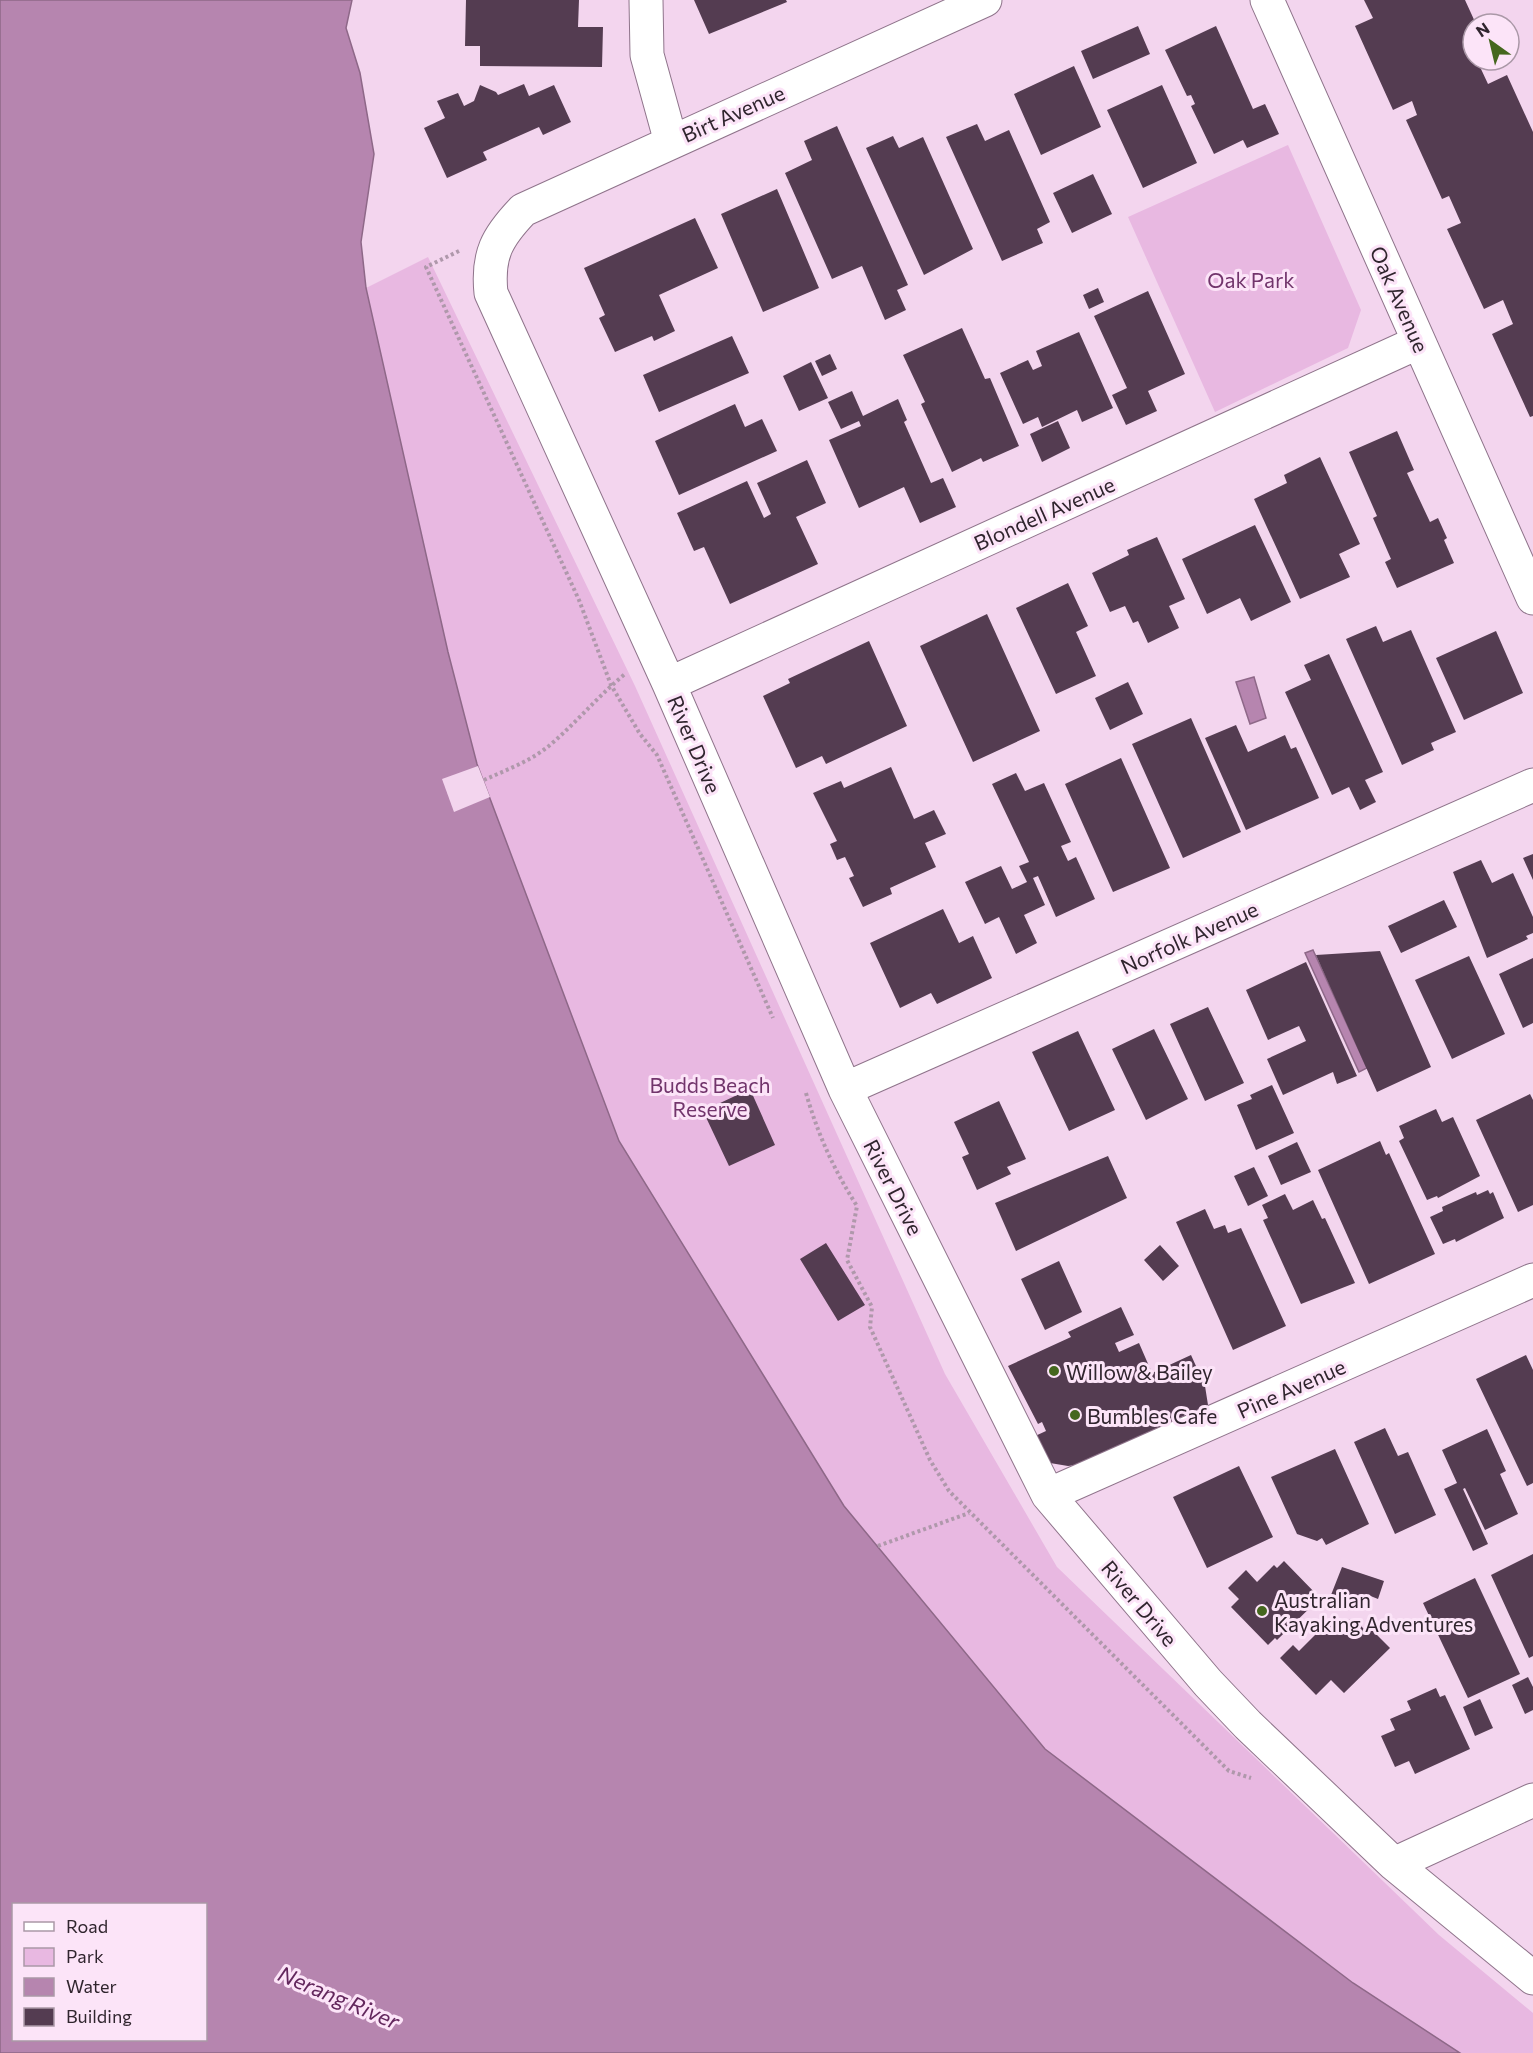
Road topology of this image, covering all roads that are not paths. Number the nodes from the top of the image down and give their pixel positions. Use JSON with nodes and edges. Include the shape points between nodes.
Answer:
{"nodes":[{"id":1,"x":646,"y":0,"type":"edge"},
{"id":2,"x":985,"y":0,"type":"edge"},
{"id":3,"x":1267,"y":0,"type":"edge"},
{"id":4,"x":670,"y":142,"type":"junction"},
{"id":5,"x":496,"y":245,"type":"joint"},
{"id":6,"x":1419,"y":342,"type":"junction"},
{"id":7,"x":1533,"y":598,"type":"edge"},
{"id":8,"x":669,"y":684,"type":"junction"},
{"id":9,"x":1533,"y":785,"type":"edge"},
{"id":10,"x":845,"y":1089,"type":"junction"},
{"id":11,"x":1533,"y":1280,"type":"edge"},
{"id":12,"x":1048,"y":1495,"type":"junction"},
{"id":13,"x":1533,"y":1800,"type":"edge"},
{"id":14,"x":1394,"y":1864,"type":"junction"},
{"id":15,"x":1533,"y":1978,"type":"edge"}],
"edges":[{"from":1,"to":4,"type":"street","via":[[647,55]]},
{"from":2,"to":4,"type":"street","name":"Birt Avenue"},
{"from":3,"to":6,"type":"street","name":"Oak Avenue"},
{"from":4,"to":5,"type":"street","name":"Birt Avenue","via":[[523,210]]},
{"from":5,"to":8,"type":"street","name":"River Drive","via":[[489,270],[492,293]]},
{"from":6,"to":7,"type":"street","name":"Oak Avenue"},
{"from":6,"to":8,"type":"street","name":"Blondell Avenue"},
{"from":8,"to":10,"type":"street","name":"River Drive"},
{"from":9,"to":10,"type":"street","name":"Norfolk Avenue"},
{"from":10,"to":12,"type":"street","name":"River Drive"},
{"from":11,"to":12,"type":"street","name":"Pine Avenue"},
{"from":12,"to":14,"type":"street","name":"River Drive","via":[[1208,1683]]},
{"from":13,"to":14,"type":"street"},
{"from":14,"to":15,"type":"street","name":"River Drive"}]}
